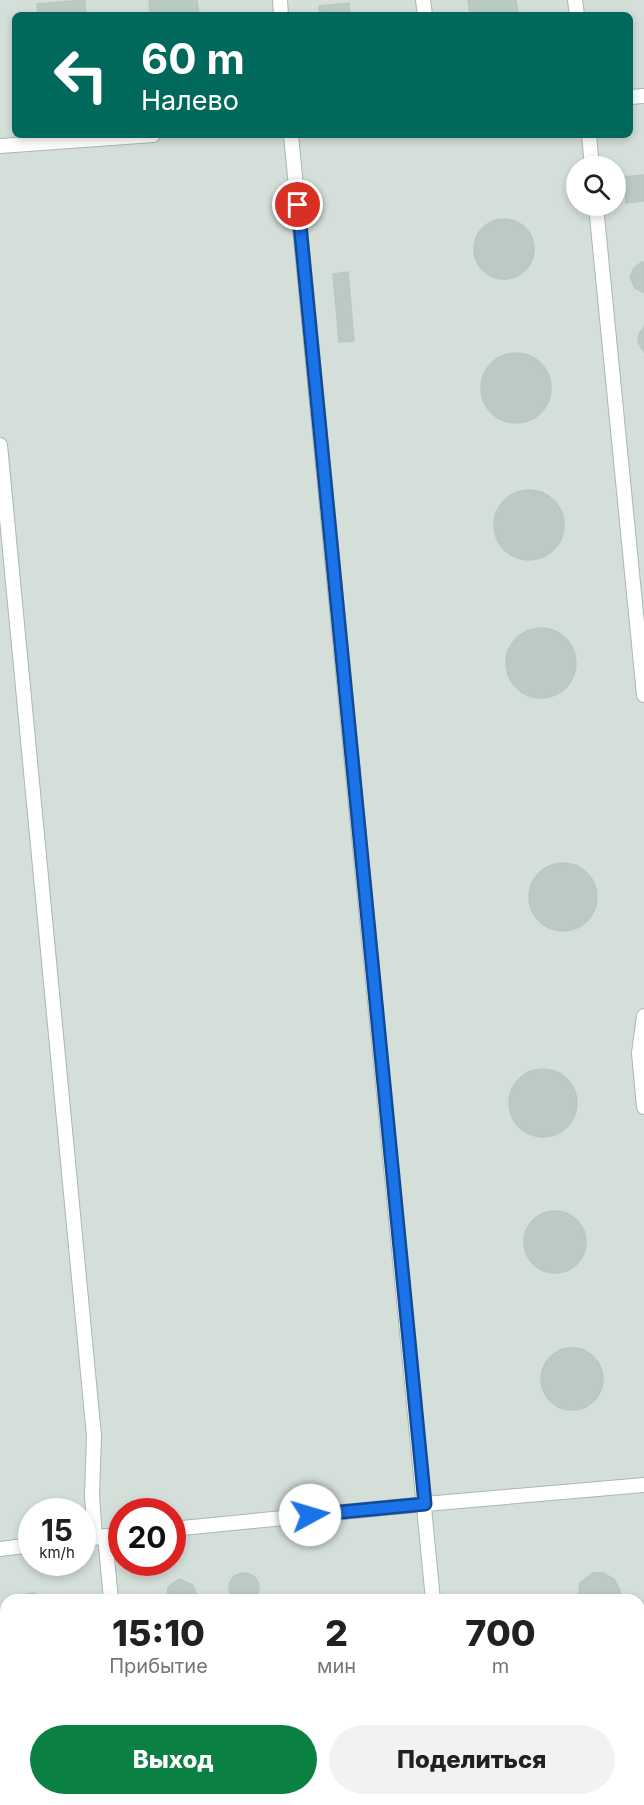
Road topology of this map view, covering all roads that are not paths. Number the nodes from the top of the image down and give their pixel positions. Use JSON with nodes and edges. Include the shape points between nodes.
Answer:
{"nodes":[{"id":1,"x":111,"y":138,"type":"edge"},
{"id":2,"x":291,"y":138,"type":"edge"},
{"id":3,"x":589,"y":138,"type":"edge"},
{"id":4,"x":0,"y":146,"type":"edge"},
{"id":5,"x":591,"y":156,"type":"edge"},
{"id":6,"x":597,"y":216,"type":"edge"},
{"id":7,"x":0,"y":445,"type":"edge"},
{"id":8,"x":644,"y":695,"type":"edge"},
{"id":9,"x":644,"y":1016,"type":"edge"},
{"id":10,"x":644,"y":1107,"type":"edge"},
{"id":11,"x":644,"y":1485,"type":"edge"},
{"id":12,"x":92,"y":1498,"type":"edge"},
{"id":13,"x":425,"y":1504,"type":"junction"},
{"id":14,"x":186,"y":1528,"type":"edge"},
{"id":15,"x":96,"y":1545,"type":"edge"},
{"id":16,"x":18,"y":1547,"type":"edge"},
{"id":17,"x":0,"y":1549,"type":"edge"},
{"id":18,"x":109,"y":1594,"type":"edge"},
{"id":19,"x":432,"y":1594,"type":"edge"}],
"edges":[{"from":1,"to":4,"type":"lane"},
{"from":2,"to":13,"type":"lane"},
{"from":3,"to":5,"type":"lane"},
{"from":6,"to":8,"type":"lane"},
{"from":7,"to":12,"type":"lane","via":[[94,1436]]},
{"from":9,"to":10,"type":"lane","via":[[639,1053]]},
{"from":11,"to":13,"type":"lane"},
{"from":13,"to":14,"type":"lane"},
{"from":13,"to":19,"type":"lane"},
{"from":15,"to":18,"type":"lane"},
{"from":16,"to":17,"type":"lane"}]}
